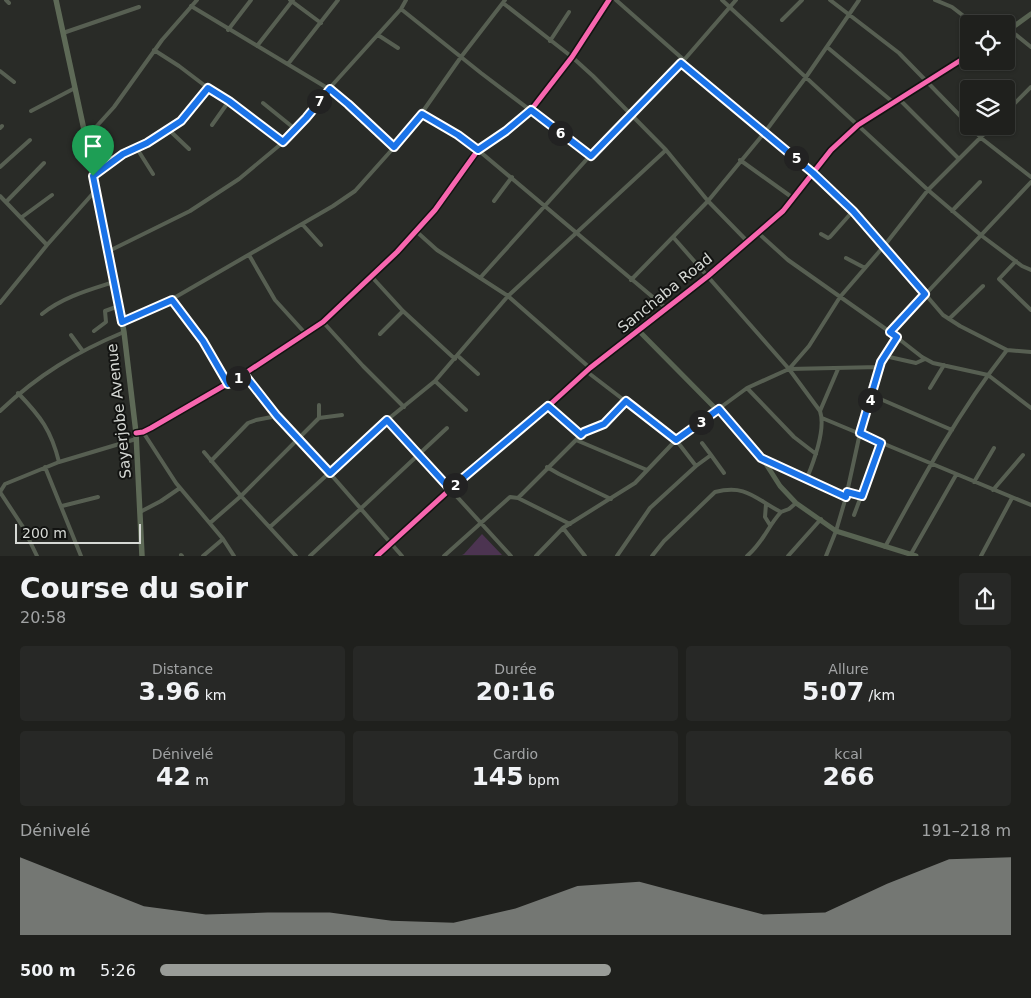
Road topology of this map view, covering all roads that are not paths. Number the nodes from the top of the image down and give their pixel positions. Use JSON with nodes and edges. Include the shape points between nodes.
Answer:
{"nodes":[{"id":1,"x":56,"y":0,"type":"edge"},
{"id":2,"x":197,"y":0,"type":"edge"},
{"id":3,"x":251,"y":0,"type":"edge"},
{"id":4,"x":338,"y":0,"type":"edge"},
{"id":5,"x":406,"y":0,"type":"edge"},
{"id":6,"x":609,"y":0,"type":"edge"},
{"id":7,"x":616,"y":0,"type":"edge"},
{"id":8,"x":722,"y":0,"type":"edge"},
{"id":9,"x":736,"y":0,"type":"edge"},
{"id":10,"x":802,"y":0,"type":"edge"},
{"id":11,"x":830,"y":0,"type":"edge"},
{"id":12,"x":860,"y":0,"type":"edge"},
{"id":13,"x":935,"y":0,"type":"edge"},
{"id":14,"x":292,"y":1,"type":"edge"},
{"id":15,"x":504,"y":2,"type":"edge"},
{"id":16,"x":191,"y":6,"type":"junction"},
{"id":17,"x":139,"y":7,"type":"dead end"},
{"id":18,"x":729,"y":7,"type":"junction"},
{"id":19,"x":401,"y":9,"type":"junction"},
{"id":20,"x":569,"y":12,"type":"dead end"},
{"id":21,"x":1031,"y":14,"type":"edge"},
{"id":22,"x":849,"y":15,"type":"junction"},
{"id":23,"x":962,"y":15,"type":"edge"},
{"id":24,"x":782,"y":20,"type":"dead end"},
{"id":25,"x":321,"y":23,"type":"junction"},
{"id":26,"x":1015,"y":26,"type":"edge"},
{"id":27,"x":228,"y":30,"type":"junction"},
{"id":28,"x":63,"y":33,"type":"junction"},
{"id":29,"x":378,"y":34,"type":"junction"},
{"id":30,"x":1015,"y":36,"type":"edge"},
{"id":31,"x":550,"y":41,"type":"junction"},
{"id":32,"x":257,"y":46,"type":"junction"},
{"id":33,"x":827,"y":47,"type":"junction"},
{"id":34,"x":1031,"y":47,"type":"edge"},
{"id":35,"x":398,"y":48,"type":"dead end"},
{"id":36,"x":154,"y":50,"type":"junction"},
{"id":37,"x":461,"y":57,"type":"junction"},
{"id":38,"x":572,"y":57,"type":"junction"},
{"id":39,"x":960,"y":61,"type":"edge"},
{"id":40,"x":682,"y":62,"type":"junction"},
{"id":41,"x":288,"y":64,"type":"junction"},
{"id":42,"x":0,"y":71,"type":"edge"},
{"id":43,"x":806,"y":77,"type":"junction"},
{"id":44,"x":14,"y":82,"type":"dead end"},
{"id":45,"x":926,"y":82,"type":"junction"},
{"id":46,"x":1031,"y":86,"type":"edge"},
{"id":47,"x":75,"y":88,"type":"junction"},
{"id":48,"x":208,"y":88,"type":"junction"},
{"id":49,"x":330,"y":89,"type":"junction"},
{"id":50,"x":229,"y":101,"type":"junction"},
{"id":51,"x":896,"y":101,"type":"junction"},
{"id":52,"x":263,"y":103,"type":"dead end"},
{"id":53,"x":1015,"y":103,"type":"edge"},
{"id":54,"x":531,"y":110,"type":"junction"},
{"id":55,"x":31,"y":111,"type":"dead end"},
{"id":56,"x":422,"y":114,"type":"junction"},
{"id":57,"x":631,"y":114,"type":"junction"},
{"id":58,"x":960,"y":117,"type":"edge"},
{"id":59,"x":858,"y":124,"type":"junction"},
{"id":60,"x":212,"y":125,"type":"dead end"},
{"id":61,"x":168,"y":129,"type":"junction"},
{"id":62,"x":295,"y":129,"type":"junction"},
{"id":63,"x":765,"y":132,"type":"junction"},
{"id":64,"x":978,"y":135,"type":"edge"},
{"id":65,"x":984,"y":135,"type":"edge"},
{"id":66,"x":981,"y":138,"type":"junction"},
{"id":67,"x":86,"y":139,"type":"junction"},
{"id":68,"x":30,"y":140,"type":"dead end"},
{"id":69,"x":283,"y":142,"type":"junction"},
{"id":70,"x":136,"y":147,"type":"junction"},
{"id":71,"x":394,"y":147,"type":"junction"},
{"id":72,"x":189,"y":149,"type":"dead end"},
{"id":73,"x":478,"y":150,"type":"junction"},
{"id":74,"x":666,"y":150,"type":"junction"},
{"id":75,"x":591,"y":156,"type":"junction"},
{"id":76,"x":958,"y":159,"type":"junction"},
{"id":77,"x":740,"y":160,"type":"junction"},
{"id":78,"x":44,"y":163,"type":"dead end"},
{"id":79,"x":0,"y":167,"type":"edge"},
{"id":80,"x":813,"y":173,"type":"junction"},
{"id":81,"x":152,"y":174,"type":"dead end"},
{"id":82,"x":93,"y":176,"type":"junction"},
{"id":83,"x":512,"y":177,"type":"junction"},
{"id":84,"x":1031,"y":177,"type":"edge"},
{"id":85,"x":980,"y":182,"type":"dead end"},
{"id":86,"x":1031,"y":182,"type":"edge"},
{"id":87,"x":96,"y":190,"type":"junction"},
{"id":88,"x":928,"y":190,"type":"junction"},
{"id":89,"x":52,"y":195,"type":"dead end"},
{"id":90,"x":0,"y":196,"type":"edge"},
{"id":91,"x":793,"y":198,"type":"junction"},
{"id":92,"x":494,"y":201,"type":"dead end"},
{"id":93,"x":708,"y":201,"type":"junction"},
{"id":94,"x":6,"y":202,"type":"junction"},
{"id":95,"x":545,"y":207,"type":"junction"},
{"id":96,"x":952,"y":210,"type":"junction"},
{"id":97,"x":853,"y":211,"type":"junction"},
{"id":98,"x":22,"y":217,"type":"junction"},
{"id":99,"x":302,"y":224,"type":"junction"},
{"id":100,"x":417,"y":232,"type":"junction"},
{"id":101,"x":757,"y":232,"type":"junction"},
{"id":102,"x":576,"y":233,"type":"junction"},
{"id":103,"x":821,"y":234,"type":"dead end"},
{"id":104,"x":982,"y":236,"type":"junction"},
{"id":105,"x":673,"y":237,"type":"junction"},
{"id":106,"x":747,"y":241,"type":"junction"},
{"id":107,"x":47,"y":245,"type":"junction"},
{"id":108,"x":321,"y":246,"type":"dead end"},
{"id":109,"x":884,"y":246,"type":"junction"},
{"id":110,"x":109,"y":251,"type":"junction"},
{"id":111,"x":249,"y":255,"type":"junction"},
{"id":112,"x":846,"y":258,"type":"dead end"},
{"id":113,"x":1016,"y":261,"type":"junction"},
{"id":114,"x":865,"y":268,"type":"junction"},
{"id":115,"x":1031,"y":270,"type":"edge"},
{"id":116,"x":371,"y":276,"type":"junction"},
{"id":117,"x":708,"y":276,"type":"junction"},
{"id":118,"x":480,"y":278,"type":"junction"},
{"id":119,"x":631,"y":280,"type":"junction"},
{"id":120,"x":114,"y":282,"type":"junction"},
{"id":121,"x":983,"y":286,"type":"dead end"},
{"id":122,"x":925,"y":294,"type":"junction"},
{"id":123,"x":508,"y":296,"type":"junction"},
{"id":124,"x":840,"y":297,"type":"junction"},
{"id":125,"x":172,"y":300,"type":"junction"},
{"id":126,"x":0,"y":303,"type":"edge"},
{"id":127,"x":119,"y":306,"type":"junction"},
{"id":128,"x":667,"y":309,"type":"junction"},
{"id":129,"x":403,"y":310,"type":"junction"},
{"id":130,"x":1031,"y":310,"type":"edge"},
{"id":131,"x":42,"y":314,"type":"dead end"},
{"id":132,"x":949,"y":319,"type":"junction"},
{"id":133,"x":122,"y":322,"type":"junction"},
{"id":134,"x":323,"y":322,"type":"junction"},
{"id":135,"x":94,"y":331,"type":"dead end"},
{"id":136,"x":639,"y":331,"type":"junction"},
{"id":137,"x":124,"y":332,"type":"junction"},
{"id":138,"x":890,"y":332,"type":"junction"},
{"id":139,"x":305,"y":333,"type":"junction"},
{"id":140,"x":380,"y":334,"type":"dead end"},
{"id":141,"x":71,"y":335,"type":"dead end"},
{"id":142,"x":897,"y":337,"type":"junction"},
{"id":143,"x":82,"y":350,"type":"junction"},
{"id":144,"x":1008,"y":350,"type":"junction"},
{"id":145,"x":1031,"y":352,"type":"edge"},
{"id":146,"x":885,"y":356,"type":"junction"},
{"id":147,"x":456,"y":358,"type":"junction"},
{"id":148,"x":925,"y":359,"type":"junction"},
{"id":149,"x":944,"y":365,"type":"junction"},
{"id":150,"x":879,"y":368,"type":"junction"},
{"id":151,"x":789,"y":369,"type":"junction"},
{"id":152,"x":838,"y":369,"type":"junction"},
{"id":153,"x":588,"y":370,"type":"junction"},
{"id":154,"x":244,"y":374,"type":"junction"},
{"id":155,"x":478,"y":374,"type":"dead end"},
{"id":156,"x":988,"y":375,"type":"junction"},
{"id":157,"x":434,"y":381,"type":"junction"},
{"id":158,"x":228,"y":384,"type":"junction"},
{"id":159,"x":747,"y":388,"type":"junction"},
{"id":160,"x":930,"y":388,"type":"dead end"},
{"id":161,"x":18,"y":394,"type":"junction"},
{"id":162,"x":871,"y":395,"type":"junction"},
{"id":163,"x":626,"y":401,"type":"junction"},
{"id":164,"x":320,"y":406,"type":"dead end"},
{"id":165,"x":548,"y":406,"type":"junction"},
{"id":166,"x":1030,"y":406,"type":"edge"},
{"id":167,"x":404,"y":407,"type":"junction"},
{"id":168,"x":719,"y":409,"type":"junction"},
{"id":169,"x":0,"y":410,"type":"edge"},
{"id":170,"x":466,"y":410,"type":"dead end"},
{"id":171,"x":820,"y":411,"type":"junction"},
{"id":172,"x":342,"y":415,"type":"dead end"},
{"id":173,"x":277,"y":416,"type":"junction"},
{"id":174,"x":319,"y":418,"type":"junction"},
{"id":175,"x":822,"y":418,"type":"junction"},
{"id":176,"x":387,"y":420,"type":"junction"},
{"id":177,"x":446,"y":428,"type":"dead end"},
{"id":178,"x":952,"y":430,"type":"junction"},
{"id":179,"x":143,"y":432,"type":"junction"},
{"id":180,"x":860,"y":433,"type":"junction"},
{"id":181,"x":581,"y":435,"type":"junction"},
{"id":182,"x":136,"y":436,"type":"junction"},
{"id":183,"x":300,"y":439,"type":"junction"},
{"id":184,"x":576,"y":440,"type":"junction"},
{"id":185,"x":676,"y":440,"type":"junction"},
{"id":186,"x":702,"y":443,"type":"dead end"},
{"id":187,"x":881,"y":443,"type":"junction"},
{"id":188,"x":994,"y":448,"type":"dead end"},
{"id":189,"x":204,"y":452,"type":"dead end"},
{"id":190,"x":417,"y":454,"type":"junction"},
{"id":191,"x":816,"y":454,"type":"junction"},
{"id":192,"x":711,"y":455,"type":"junction"},
{"id":193,"x":1023,"y":455,"type":"dead end"},
{"id":194,"x":761,"y":458,"type":"junction"},
{"id":195,"x":211,"y":461,"type":"junction"},
{"id":196,"x":59,"y":462,"type":"junction"},
{"id":197,"x":930,"y":464,"type":"junction"},
{"id":198,"x":696,"y":466,"type":"junction"},
{"id":199,"x":45,"y":467,"type":"junction"},
{"id":200,"x":547,"y":467,"type":"junction"},
{"id":201,"x":647,"y":470,"type":"junction"},
{"id":202,"x":330,"y":473,"type":"junction"},
{"id":203,"x":724,"y":473,"type":"dead end"},
{"id":204,"x":956,"y":475,"type":"junction"},
{"id":205,"x":807,"y":478,"type":"junction"},
{"id":206,"x":974,"y":482,"type":"junction"},
{"id":207,"x":180,"y":488,"type":"junction"},
{"id":208,"x":450,"y":489,"type":"junction"},
{"id":209,"x":993,"y":490,"type":"junction"},
{"id":210,"x":847,"y":495,"type":"junction"},
{"id":211,"x":241,"y":496,"type":"junction"},
{"id":212,"x":862,"y":496,"type":"junction"},
{"id":213,"x":98,"y":497,"type":"dead end"},
{"id":214,"x":518,"y":498,"type":"junction"},
{"id":215,"x":1012,"y":498,"type":"junction"},
{"id":216,"x":611,"y":499,"type":"junction"},
{"id":217,"x":796,"y":503,"type":"junction"},
{"id":218,"x":766,"y":504,"type":"junction"},
{"id":219,"x":1031,"y":505,"type":"edge"},
{"id":220,"x":62,"y":506,"type":"junction"},
{"id":221,"x":361,"y":508,"type":"junction"},
{"id":222,"x":140,"y":512,"type":"junction"},
{"id":223,"x":781,"y":512,"type":"junction"},
{"id":224,"x":854,"y":515,"type":"dead end"},
{"id":225,"x":820,"y":519,"type":"junction"},
{"id":226,"x":481,"y":522,"type":"junction"},
{"id":227,"x":210,"y":523,"type":"junction"},
{"id":228,"x":570,"y":524,"type":"junction"},
{"id":229,"x":770,"y":525,"type":"junction"},
{"id":230,"x":270,"y":527,"type":"junction"},
{"id":231,"x":563,"y":528,"type":"junction"},
{"id":232,"x":836,"y":531,"type":"junction"},
{"id":233,"x":223,"y":539,"type":"junction"},
{"id":234,"x":392,"y":542,"type":"junction"},
{"id":235,"x":885,"y":547,"type":"junction"},
{"id":236,"x":914,"y":555,"type":"edge"},
{"id":237,"x":36,"y":556,"type":"edge"},
{"id":238,"x":81,"y":556,"type":"edge"},
{"id":239,"x":142,"y":556,"type":"edge"},
{"id":240,"x":203,"y":556,"type":"edge"},
{"id":241,"x":234,"y":556,"type":"edge"},
{"id":242,"x":296,"y":556,"type":"edge"},
{"id":243,"x":310,"y":556,"type":"edge"},
{"id":244,"x":377,"y":556,"type":"edge"},
{"id":245,"x":402,"y":556,"type":"edge"},
{"id":246,"x":444,"y":556,"type":"edge"},
{"id":247,"x":510,"y":556,"type":"edge"},
{"id":248,"x":536,"y":556,"type":"edge"},
{"id":249,"x":585,"y":556,"type":"edge"},
{"id":250,"x":617,"y":556,"type":"edge"},
{"id":251,"x":652,"y":556,"type":"edge"},
{"id":252,"x":747,"y":556,"type":"edge"},
{"id":253,"x":788,"y":556,"type":"edge"},
{"id":254,"x":826,"y":556,"type":"edge"},
{"id":255,"x":981,"y":556,"type":"edge"}],
"edges":[{"from":1,"to":28,"type":"main road","name":"Sayerjobe Avenue"},
{"from":2,"to":16,"type":"street"},
{"from":3,"to":27,"type":"street"},
{"from":4,"to":25,"type":"street"},
{"from":5,"to":19,"type":"street"},
{"from":6,"to":38,"type":"street"},
{"from":7,"to":40,"type":"street"},
{"from":8,"to":18,"type":"street"},
{"from":9,"to":18,"type":"street"},
{"from":10,"to":24,"type":"street"},
{"from":11,"to":22,"type":"street"},
{"from":12,"to":22,"type":"street"},
{"from":13,"to":23,"type":"street"},
{"from":14,"to":25,"type":"street"},
{"from":14,"to":32,"type":"street"},
{"from":15,"to":31,"type":"street"},
{"from":15,"to":37,"type":"street"},
{"from":16,"to":27,"type":"street"},
{"from":16,"to":36,"type":"street"},
{"from":17,"to":28,"type":"street"},
{"from":18,"to":40,"type":"street"},
{"from":18,"to":43,"type":"street"},
{"from":19,"to":29,"type":"street"},
{"from":19,"to":37,"type":"street"},
{"from":20,"to":31,"type":"street"},
{"from":21,"to":26,"type":"street"},
{"from":22,"to":33,"type":"street"},
{"from":22,"to":45,"type":"street","via":[[899,53]]},
{"from":25,"to":41,"type":"street"},
{"from":27,"to":32,"type":"street"},
{"from":28,"to":47,"type":"main road","name":"Sayerjobe Avenue"},
{"from":29,"to":35,"type":"street"},
{"from":29,"to":49,"type":"street"},
{"from":30,"to":34,"type":"street"},
{"from":31,"to":38,"type":"street"},
{"from":32,"to":41,"type":"street"},
{"from":33,"to":43,"type":"street"},
{"from":33,"to":51,"type":"street"},
{"from":36,"to":48,"type":"street"},
{"from":36,"to":67,"type":"street","via":[[114,107]]},
{"from":37,"to":54,"type":"street"},
{"from":37,"to":56,"type":"street"},
{"from":38,"to":54,"type":"street"},
{"from":38,"to":57,"type":"street"},
{"from":39,"to":45,"type":"street","name":"Sanchaba Road"},
{"from":40,"to":57,"type":"street"},
{"from":40,"to":63,"type":"street"},
{"from":41,"to":49,"type":"street"},
{"from":42,"to":44,"type":"street"},
{"from":43,"to":59,"type":"street"},
{"from":43,"to":63,"type":"street"},
{"from":45,"to":51,"type":"street","name":"Sanchaba Road"},
{"from":45,"to":58,"type":"street"},
{"from":46,"to":53,"type":"street"},
{"from":47,"to":55,"type":"street"},
{"from":47,"to":67,"type":"main road","name":"Sayerjobe Avenue"},
{"from":48,"to":50,"type":"street"},
{"from":48,"to":61,"type":"street","via":[[181,121]]},
{"from":49,"to":62,"type":"street"},
{"from":49,"to":71,"type":"street"},
{"from":50,"to":60,"type":"street"},
{"from":50,"to":69,"type":"street"},
{"from":51,"to":59,"type":"street","name":"Sanchaba Road"},
{"from":51,"to":76,"type":"street"},
{"from":52,"to":62,"type":"street"},
{"from":54,"to":73,"type":"street"},
{"from":54,"to":75,"type":"street"},
{"from":56,"to":71,"type":"street"},
{"from":56,"to":73,"type":"street"},
{"from":57,"to":74,"type":"street"},
{"from":57,"to":75,"type":"street"},
{"from":59,"to":80,"type":"street","name":"Sanchaba Road"},
{"from":59,"to":88,"type":"street"},
{"from":61,"to":70,"type":"street"},
{"from":61,"to":72,"type":"street"},
{"from":62,"to":69,"type":"street"},
{"from":63,"to":77,"type":"street"},
{"from":63,"to":80,"type":"street"},
{"from":64,"to":66,"type":"street"},
{"from":65,"to":66,"type":"street"},
{"from":66,"to":76,"type":"street"},
{"from":66,"to":84,"type":"street"},
{"from":67,"to":82,"type":"main road","name":"Sayerjobe Avenue"},
{"from":68,"to":79,"type":"street"},
{"from":69,"to":110,"type":"street","via":[[225,189],[190,211]]},
{"from":70,"to":81,"type":"street"},
{"from":70,"to":82,"type":"street"},
{"from":71,"to":99,"type":"street","via":[[356,191]]},
{"from":73,"to":83,"type":"street"},
{"from":73,"to":100,"type":"street"},
{"from":74,"to":93,"type":"street"},
{"from":74,"to":102,"type":"street"},
{"from":75,"to":95,"type":"street"},
{"from":76,"to":88,"type":"street"},
{"from":77,"to":91,"type":"street"},
{"from":77,"to":93,"type":"street"},
{"from":78,"to":94,"type":"street"},
{"from":80,"to":91,"type":"street","name":"Sanchaba Road"},
{"from":80,"to":97,"type":"street"},
{"from":82,"to":87,"type":"main road","name":"Sayerjobe Avenue"},
{"from":83,"to":92,"type":"street"},
{"from":83,"to":95,"type":"street"},
{"from":85,"to":96,"type":"street"},
{"from":86,"to":104,"type":"street"},
{"from":87,"to":107,"type":"street"},
{"from":87,"to":110,"type":"main road","name":"Sayerjobe Avenue"},
{"from":88,"to":96,"type":"street"},
{"from":88,"to":109,"type":"street"},
{"from":89,"to":98,"type":"street"},
{"from":90,"to":94,"type":"street"},
{"from":91,"to":101,"type":"street","name":"Sanchaba Road","via":[[783,211]]},
{"from":93,"to":105,"type":"street"},
{"from":93,"to":106,"type":"street"},
{"from":94,"to":98,"type":"street"},
{"from":95,"to":102,"type":"street"},
{"from":95,"to":118,"type":"street"},
{"from":96,"to":104,"type":"street"},
{"from":97,"to":103,"type":"street","via":[[828,238]]},
{"from":97,"to":109,"type":"street"},
{"from":98,"to":107,"type":"street"},
{"from":99,"to":108,"type":"street"},
{"from":99,"to":111,"type":"street"},
{"from":100,"to":116,"type":"street"},
{"from":100,"to":118,"type":"street","via":[[437,250]]},
{"from":101,"to":106,"type":"street","name":"Sanchaba Road"},
{"from":101,"to":124,"type":"street","via":[[788,260]]},
{"from":102,"to":119,"type":"street"},
{"from":102,"to":123,"type":"street"},
{"from":104,"to":113,"type":"street"},
{"from":104,"to":122,"type":"street"},
{"from":105,"to":117,"type":"street"},
{"from":105,"to":119,"type":"street"},
{"from":106,"to":117,"type":"street","name":"Sanchaba Road"},
{"from":107,"to":126,"type":"street"},
{"from":109,"to":114,"type":"street"},
{"from":109,"to":122,"type":"street"},
{"from":110,"to":120,"type":"main road","name":"Sayerjobe Avenue"},
{"from":111,"to":125,"type":"street"},
{"from":111,"to":139,"type":"street","via":[[275,300]]},
{"from":112,"to":114,"type":"street"},
{"from":113,"to":115,"type":"street"},
{"from":113,"to":130,"type":"street","via":[[999,279]]},
{"from":114,"to":124,"type":"street"},
{"from":116,"to":129,"type":"street"},
{"from":116,"to":134,"type":"street"},
{"from":117,"to":128,"type":"street","name":"Sanchaba Road"},
{"from":117,"to":151,"type":"street"},
{"from":118,"to":123,"type":"street"},
{"from":119,"to":128,"type":"street"},
{"from":120,"to":127,"type":"main road","name":"Sayerjobe Avenue"},
{"from":120,"to":131,"type":"street","via":[[66,298]]},
{"from":121,"to":132,"type":"street"},
{"from":122,"to":132,"type":"street"},
{"from":122,"to":138,"type":"street"},
{"from":123,"to":147,"type":"street"},
{"from":123,"to":153,"type":"street"},
{"from":124,"to":138,"type":"street"},
{"from":124,"to":151,"type":"street","via":[[809,346]]},
{"from":125,"to":133,"type":"street"},
{"from":125,"to":158,"type":"street","via":[[203,341]]},
{"from":127,"to":133,"type":"main road","name":"Sayerjobe Avenue"},
{"from":127,"to":135,"type":"street","via":[[105,311],[106,322]]},
{"from":128,"to":136,"type":"street","name":"Sanchaba Road"},
{"from":129,"to":140,"type":"street"},
{"from":129,"to":147,"type":"street"},
{"from":132,"to":144,"type":"street"},
{"from":133,"to":137,"type":"main road","name":"Sayerjobe Avenue"},
{"from":134,"to":139,"type":"street"},
{"from":134,"to":167,"type":"street"},
{"from":136,"to":153,"type":"street","name":"Sanchaba Road"},
{"from":136,"to":168,"type":"street"},
{"from":137,"to":143,"type":"street"},
{"from":137,"to":182,"type":"main road","name":"Sayerjobe Avenue"},
{"from":138,"to":142,"type":"street"},
{"from":139,"to":154,"type":"street"},
{"from":141,"to":143,"type":"street"},
{"from":142,"to":146,"type":"street"},
{"from":142,"to":148,"type":"street"},
{"from":143,"to":161,"type":"street"},
{"from":144,"to":145,"type":"street"},
{"from":144,"to":156,"type":"street"},
{"from":146,"to":148,"type":"street","via":[[916,363]]},
{"from":146,"to":150,"type":"street"},
{"from":147,"to":155,"type":"street"},
{"from":147,"to":157,"type":"street"},
{"from":148,"to":149,"type":"street"},
{"from":149,"to":156,"type":"street"},
{"from":149,"to":160,"type":"street"},
{"from":150,"to":152,"type":"street"},
{"from":150,"to":162,"type":"street"},
{"from":151,"to":152,"type":"street"},
{"from":151,"to":159,"type":"street"},
{"from":151,"to":171,"type":"street"},
{"from":152,"to":171,"type":"street"},
{"from":153,"to":163,"type":"street"},
{"from":153,"to":165,"type":"street","name":"Sanchaba Road"},
{"from":154,"to":158,"type":"street"},
{"from":154,"to":173,"type":"street"},
{"from":156,"to":166,"type":"street"},
{"from":156,"to":178,"type":"street"},
{"from":157,"to":167,"type":"street"},
{"from":157,"to":170,"type":"street"},
{"from":158,"to":179,"type":"street"},
{"from":159,"to":168,"type":"street"},
{"from":159,"to":191,"type":"street","via":[[794,437]]},
{"from":161,"to":169,"type":"street"},
{"from":161,"to":196,"type":"street","via":[[47,427]]},
{"from":162,"to":178,"type":"street"},
{"from":162,"to":180,"type":"street"},
{"from":163,"to":181,"type":"street","via":[[604,424]]},
{"from":163,"to":185,"type":"street"},
{"from":164,"to":174,"type":"street"},
{"from":165,"to":181,"type":"street"},
{"from":165,"to":208,"type":"street","name":"Sanchaba Road"},
{"from":167,"to":176,"type":"street"},
{"from":168,"to":185,"type":"street"},
{"from":168,"to":194,"type":"street"},
{"from":171,"to":175,"type":"street"},
{"from":172,"to":174,"type":"street"},
{"from":173,"to":183,"type":"street"},
{"from":173,"to":195,"type":"street","via":[[248,423]]},
{"from":174,"to":183,"type":"street"},
{"from":175,"to":180,"type":"street"},
{"from":175,"to":191,"type":"street"},
{"from":176,"to":190,"type":"street"},
{"from":176,"to":202,"type":"street"},
{"from":177,"to":190,"type":"street"},
{"from":178,"to":197,"type":"street"},
{"from":179,"to":182,"type":"street"},
{"from":179,"to":207,"type":"street"},
{"from":180,"to":187,"type":"street"},
{"from":180,"to":210,"type":"street"},
{"from":181,"to":184,"type":"street"},
{"from":182,"to":196,"type":"street"},
{"from":182,"to":222,"type":"main road","name":"Sayerjobe Avenue"},
{"from":183,"to":202,"type":"street"},
{"from":183,"to":211,"type":"street"},
{"from":184,"to":200,"type":"street"},
{"from":184,"to":201,"type":"street"},
{"from":185,"to":198,"type":"street"},
{"from":185,"to":201,"type":"street"},
{"from":186,"to":192,"type":"street"},
{"from":187,"to":197,"type":"street"},
{"from":187,"to":212,"type":"street"},
{"from":188,"to":206,"type":"street"},
{"from":189,"to":195,"type":"street"},
{"from":190,"to":208,"type":"street"},
{"from":190,"to":221,"type":"street"},
{"from":191,"to":205,"type":"street"},
{"from":192,"to":198,"type":"street"},
{"from":192,"to":203,"type":"street"},
{"from":193,"to":209,"type":"street"},
{"from":194,"to":205,"type":"street"},
{"from":194,"to":217,"type":"street"},
{"from":195,"to":211,"type":"street"},
{"from":196,"to":199,"type":"street"},
{"from":197,"to":204,"type":"street"},
{"from":197,"to":235,"type":"street"},
{"from":198,"to":250,"type":"street","via":[[650,508]]},
{"from":199,"to":220,"type":"street"},
{"from":199,"to":237,"type":"street","via":[[5,484],[0,492],[23,526]]},
{"from":200,"to":214,"type":"street"},
{"from":200,"to":216,"type":"street"},
{"from":201,"to":216,"type":"street","via":[[635,483]]},
{"from":202,"to":221,"type":"street"},
{"from":202,"to":230,"type":"street"},
{"from":204,"to":206,"type":"street"},
{"from":204,"to":236,"type":"street"},
{"from":205,"to":210,"type":"street"},
{"from":206,"to":209,"type":"street"},
{"from":207,"to":222,"type":"street"},
{"from":207,"to":227,"type":"street"},
{"from":208,"to":226,"type":"street"},
{"from":208,"to":234,"type":"street","name":"Sanchaba Road"},
{"from":209,"to":215,"type":"street"},
{"from":210,"to":212,"type":"street"},
{"from":210,"to":232,"type":"street"},
{"from":211,"to":227,"type":"street"},
{"from":211,"to":230,"type":"street"},
{"from":212,"to":224,"type":"street"},
{"from":213,"to":220,"type":"street"},
{"from":214,"to":226,"type":"street","via":[[506,499]]},
{"from":214,"to":228,"type":"street"},
{"from":215,"to":219,"type":"street"},
{"from":215,"to":255,"type":"street"},
{"from":216,"to":228,"type":"street"},
{"from":217,"to":223,"type":"street"},
{"from":217,"to":225,"type":"street"},
{"from":218,"to":223,"type":"street"},
{"from":218,"to":229,"type":"street","via":[[765,517]]},
{"from":218,"to":251,"type":"street","via":[[746,491],[715,492]]},
{"from":220,"to":238,"type":"street"},
{"from":221,"to":234,"type":"street"},
{"from":221,"to":243,"type":"street"},
{"from":222,"to":239,"type":"main road","name":"Sayerjobe Avenue"},
{"from":223,"to":229,"type":"street"},
{"from":225,"to":232,"type":"street"},
{"from":225,"to":253,"type":"street"},
{"from":226,"to":246,"type":"street"},
{"from":226,"to":247,"type":"street"},
{"from":227,"to":233,"type":"street"},
{"from":228,"to":231,"type":"street"},
{"from":229,"to":252,"type":"street","via":[[760,544]]},
{"from":230,"to":242,"type":"street"},
{"from":231,"to":248,"type":"street"},
{"from":231,"to":249,"type":"street"},
{"from":232,"to":235,"type":"street"},
{"from":232,"to":254,"type":"street"},
{"from":233,"to":240,"type":"street"},
{"from":233,"to":241,"type":"street"},
{"from":234,"to":244,"type":"street","name":"Sanchaba Road"},
{"from":234,"to":245,"type":"street"},
{"from":235,"to":236,"type":"street"}]}
